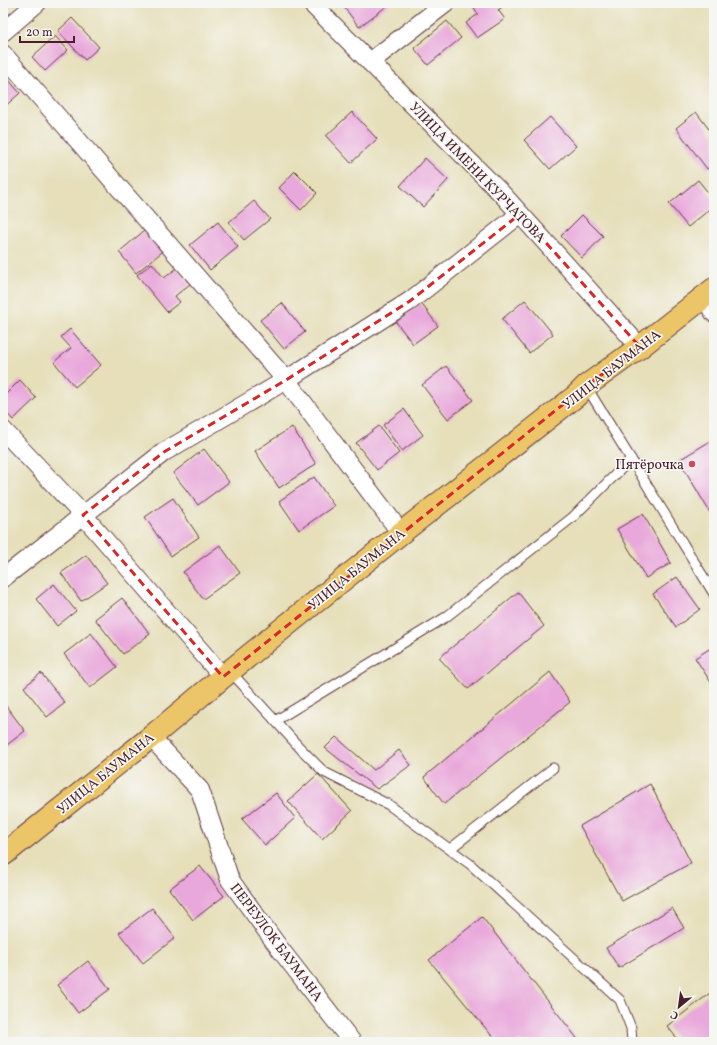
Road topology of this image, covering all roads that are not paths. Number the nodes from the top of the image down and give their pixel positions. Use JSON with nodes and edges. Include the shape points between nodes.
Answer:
{"nodes":[{"id":1,"x":37,"y":3,"type":"edge"},
{"id":2,"x":311,"y":3,"type":"edge"},
{"id":3,"x":446,"y":3,"type":"edge"},
{"id":4,"x":3,"y":32,"type":"edge"},
{"id":5,"x":3,"y":54,"type":"edge"},
{"id":6,"x":370,"y":62,"type":"junction"},
{"id":7,"x":520,"y":214,"type":"junction"},
{"id":8,"x":711,"y":299,"type":"edge"},
{"id":9,"x":640,"y":347,"type":"junction"},
{"id":10,"x":286,"y":380,"type":"junction"},
{"id":11,"x":586,"y":386,"type":"junction"},
{"id":12,"x":3,"y":430,"type":"edge"},
{"id":13,"x":631,"y":459,"type":"junction"},
{"id":14,"x":83,"y":515,"type":"junction"},
{"id":15,"x":400,"y":533,"type":"junction"},
{"id":16,"x":3,"y":578,"type":"edge"},
{"id":17,"x":714,"y":594,"type":"edge"},
{"id":18,"x":226,"y":674,"type":"junction"},
{"id":19,"x":275,"y":720,"type":"junction"},
{"id":20,"x":151,"y":737,"type":"junction"},
{"id":21,"x":553,"y":768,"type":"dead end"},
{"id":22,"x":450,"y":849,"type":"junction"},
{"id":23,"x":3,"y":855,"type":"edge"},
{"id":24,"x":352,"y":1042,"type":"edge"},
{"id":25,"x":632,"y":1042,"type":"edge"}],
"edges":[{"from":1,"to":4,"type":"street"},
{"from":2,"to":6,"type":"street","name":"УЛИЦА ИМЕНИ КУРЧАТОВА"},
{"from":3,"to":6,"type":"street"},
{"from":5,"to":10,"type":"street"},
{"from":6,"to":7,"type":"street","name":"УЛИЦА ИМЕНИ КУРЧАТОВА"},
{"from":7,"to":9,"type":"street","name":"УЛИЦА ИМЕНИ КУРЧАТОВА"},
{"from":7,"to":10,"type":"street","via":[[410,301]]},
{"from":8,"to":9,"type":"main road","name":"УЛИЦА БАУМАНА"},
{"from":9,"to":11,"type":"main road","name":"УЛИЦА БАУМАНА"},
{"from":10,"to":14,"type":"street","via":[[164,452]]},
{"from":10,"to":15,"type":"street"},
{"from":11,"to":13,"type":"lane"},
{"from":11,"to":15,"type":"main road","name":"УЛИЦА БАУМАНА"},
{"from":12,"to":14,"type":"street"},
{"from":13,"to":17,"type":"lane"},
{"from":13,"to":19,"type":"lane","via":[[573,517],[446,617]]},
{"from":14,"to":16,"type":"street"},
{"from":14,"to":18,"type":"street"},
{"from":15,"to":18,"type":"main road","name":"УЛИЦА БАУМАНА"},
{"from":18,"to":19,"type":"lane"},
{"from":18,"to":20,"type":"main road","name":"УЛИЦА БАУМАНА"},
{"from":19,"to":22,"type":"lane","via":[[324,772],[389,805]]},
{"from":20,"to":23,"type":"main road","name":"УЛИЦА БАУМАНА"},
{"from":20,"to":24,"type":"street","name":"ПЕРЕУЛОК БАУМАНА","via":[[200,790],[230,880]]},
{"from":21,"to":22,"type":"lane"},
{"from":22,"to":25,"type":"lane","via":[[470,864],[620,1000],[631,1028]]}]}
